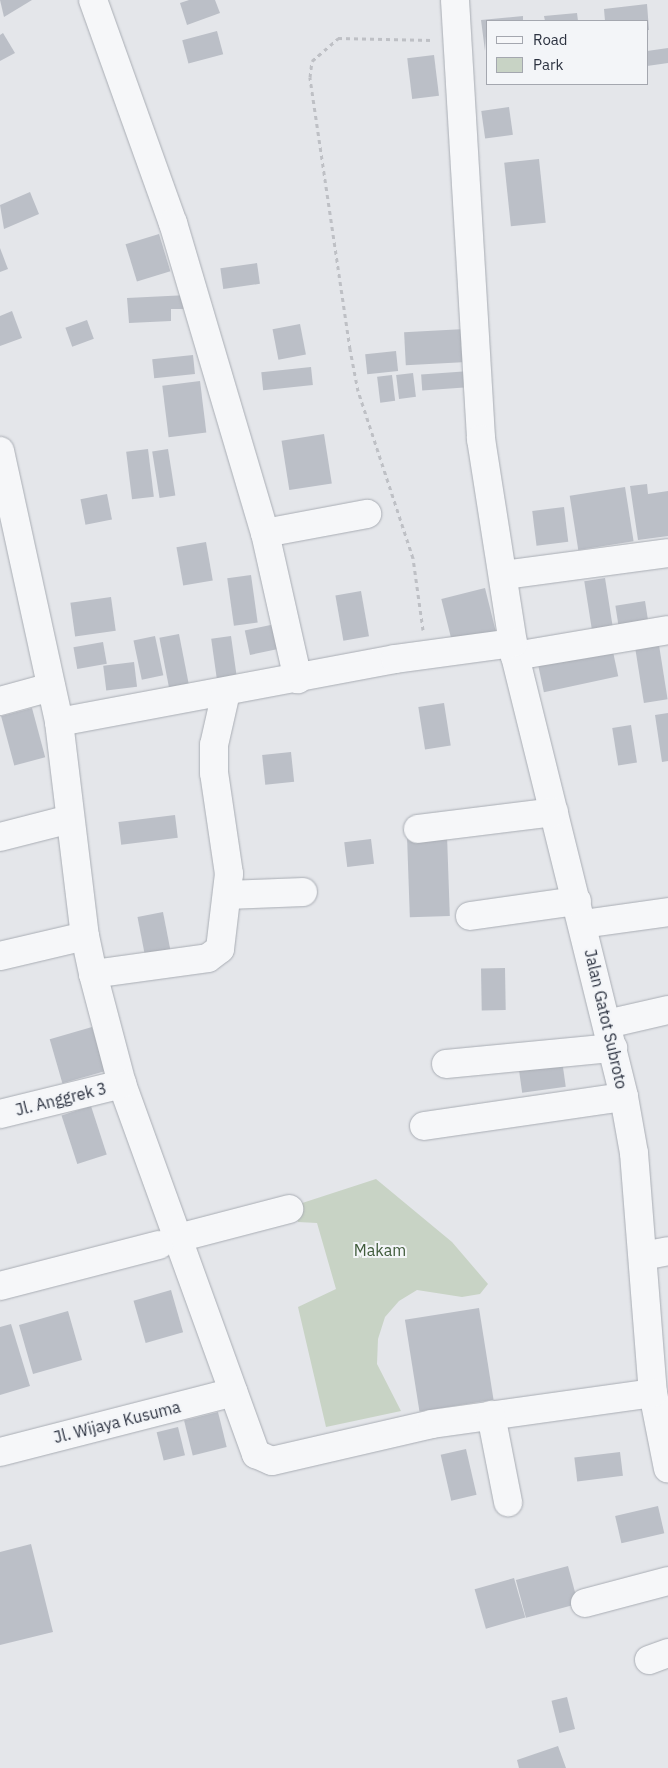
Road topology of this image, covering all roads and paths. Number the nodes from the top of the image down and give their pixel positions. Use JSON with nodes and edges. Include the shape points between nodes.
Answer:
{"nodes":[{"id":1,"x":93,"y":0,"type":"edge"},
{"id":2,"x":456,"y":0,"type":"edge"},
{"id":3,"x":456,"y":41,"type":"junction"},
{"id":4,"x":0,"y":451,"type":"edge"},
{"id":5,"x":367,"y":514,"type":"dead end"},
{"id":6,"x":266,"y":533,"type":"junction"},
{"id":7,"x":10,"y":550,"type":"edge"},
{"id":8,"x":668,"y":553,"type":"edge"},
{"id":9,"x":504,"y":575,"type":"junction"},
{"id":10,"x":668,"y":630,"type":"edge"},
{"id":11,"x":514,"y":649,"type":"junction"},
{"id":12,"x":413,"y":657,"type":"junction"},
{"id":13,"x":298,"y":679,"type":"junction"},
{"id":14,"x":51,"y":687,"type":"junction"},
{"id":15,"x":226,"y":692,"type":"junction"},
{"id":16,"x":0,"y":701,"type":"edge"},
{"id":17,"x":59,"y":722,"type":"junction"},
{"id":18,"x":554,"y":812,"type":"junction"},
{"id":19,"x":70,"y":819,"type":"junction"},
{"id":20,"x":418,"y":829,"type":"dead end"},
{"id":21,"x":0,"y":837,"type":"edge"},
{"id":22,"x":303,"y":892,"type":"dead end"},
{"id":23,"x":228,"y":896,"type":"junction"},
{"id":24,"x":580,"y":912,"type":"junction"},
{"id":25,"x":668,"y":912,"type":"edge"},
{"id":26,"x":470,"y":916,"type":"dead end"},
{"id":27,"x":84,"y":936,"type":"junction"},
{"id":28,"x":0,"y":956,"type":"edge"},
{"id":29,"x":93,"y":974,"type":"junction"},
{"id":30,"x":668,"y":1010,"type":"edge"},
{"id":31,"x":610,"y":1036,"type":"junction"},
{"id":32,"x":446,"y":1064,"type":"dead end"},
{"id":33,"x":122,"y":1084,"type":"junction"},
{"id":34,"x":624,"y":1097,"type":"junction"},
{"id":35,"x":0,"y":1114,"type":"edge"},
{"id":36,"x":424,"y":1126,"type":"dead end"},
{"id":37,"x":289,"y":1209,"type":"dead end"},
{"id":38,"x":168,"y":1241,"type":"junction"},
{"id":39,"x":655,"y":1253,"type":"edge"},
{"id":40,"x":0,"y":1286,"type":"edge"},
{"id":41,"x":657,"y":1334,"type":"edge"},
{"id":42,"x":233,"y":1392,"type":"junction"},
{"id":43,"x":653,"y":1393,"type":"junction"},
{"id":44,"x":491,"y":1415,"type":"junction"},
{"id":45,"x":663,"y":1428,"type":"edge"},
{"id":46,"x":0,"y":1452,"type":"edge"},
{"id":47,"x":668,"y":1469,"type":"edge"},
{"id":48,"x":508,"y":1502,"type":"dead end"},
{"id":49,"x":668,"y":1581,"type":"edge"},
{"id":50,"x":585,"y":1603,"type":"dead end"}],
"edges":[{"from":1,"to":6,"type":"street","via":[[172,222]]},
{"from":2,"to":3,"type":"street","name":"Jalan Gatot Subroto"},
{"from":3,"to":9,"type":"street","name":"Jalan Gatot Subroto","via":[[481,439]]},
{"from":3,"to":12,"type":"path","via":[[338,38],[312,61],[310,77],[358,391],[413,558]]},
{"from":4,"to":7,"type":"street"},
{"from":5,"to":6,"type":"street"},
{"from":6,"to":13,"type":"street"},
{"from":7,"to":14,"type":"street"},
{"from":8,"to":9,"type":"street"},
{"from":9,"to":11,"type":"street","name":"Jalan Gatot Subroto"},
{"from":10,"to":11,"type":"street"},
{"from":11,"to":12,"type":"street"},
{"from":11,"to":18,"type":"street","name":"Jalan Gatot Subroto"},
{"from":12,"to":13,"type":"street"},
{"from":13,"to":15,"type":"street"},
{"from":14,"to":16,"type":"street"},
{"from":14,"to":17,"type":"street"},
{"from":15,"to":17,"type":"street"},
{"from":15,"to":23,"type":"street","via":[[216,727],[214,773],[226,840]]},
{"from":17,"to":19,"type":"street"},
{"from":18,"to":20,"type":"street"},
{"from":18,"to":24,"type":"street","name":"Jalan Gatot Subroto"},
{"from":19,"to":21,"type":"street"},
{"from":19,"to":27,"type":"street"},
{"from":22,"to":23,"type":"street"},
{"from":23,"to":29,"type":"street","via":[[222,942],[216,955]]},
{"from":24,"to":25,"type":"street"},
{"from":24,"to":26,"type":"street"},
{"from":24,"to":31,"type":"street","name":"Jalan Gatot Subroto"},
{"from":27,"to":28,"type":"street"},
{"from":27,"to":29,"type":"street"},
{"from":29,"to":33,"type":"street"},
{"from":30,"to":31,"type":"street"},
{"from":31,"to":32,"type":"street"},
{"from":31,"to":34,"type":"street","name":"Jalan Gatot Subroto"},
{"from":33,"to":35,"type":"street","name":"Jl. Anggrek 3"},
{"from":33,"to":38,"type":"street"},
{"from":34,"to":36,"type":"street"},
{"from":34,"to":39,"type":"street","name":"Jalan Gatot Subroto"},
{"from":37,"to":38,"type":"street"},
{"from":38,"to":40,"type":"street"},
{"from":38,"to":42,"type":"street"},
{"from":39,"to":41,"type":"street","name":"Jalan Gatot Subroto"},
{"from":41,"to":43,"type":"street","name":"Jalan Gatot Subroto"},
{"from":42,"to":44,"type":"street","via":[[256,1454],[272,1461],[419,1426]]},
{"from":42,"to":46,"type":"street","name":"Jl. Wijaya Kusuma"},
{"from":43,"to":44,"type":"street"},
{"from":43,"to":45,"type":"street","name":"Jalan Gatot Subroto"},
{"from":44,"to":48,"type":"street"},
{"from":45,"to":47,"type":"street","name":"Jalan Gatot Subroto"},
{"from":49,"to":50,"type":"street"}]}
